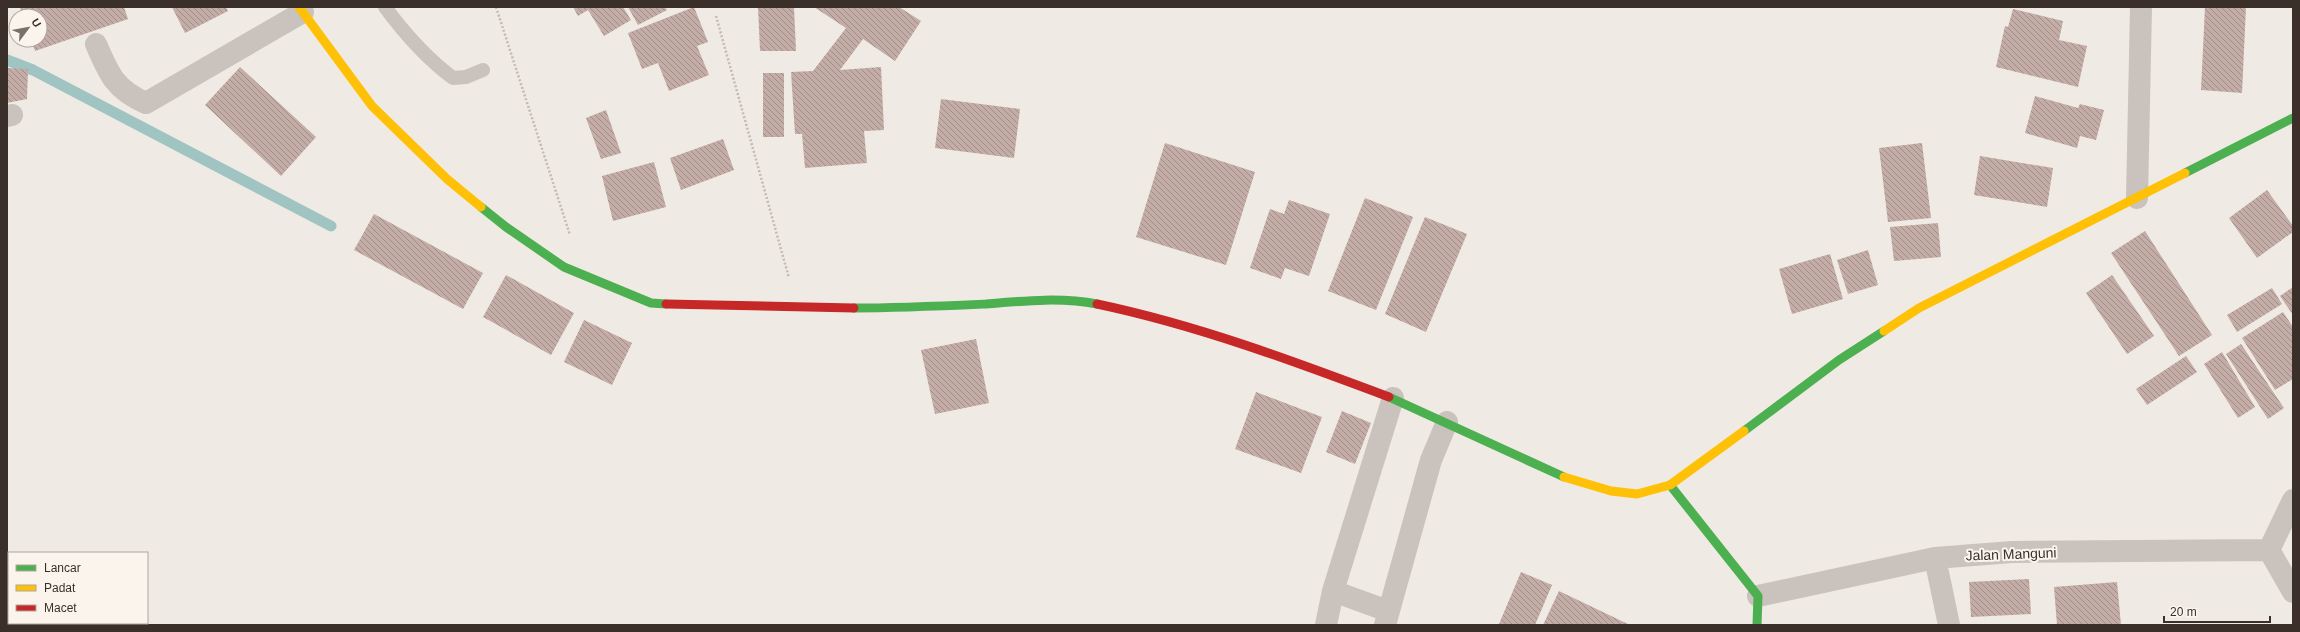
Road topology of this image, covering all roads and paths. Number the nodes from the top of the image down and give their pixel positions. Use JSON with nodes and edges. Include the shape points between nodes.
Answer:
{"nodes":[{"id":1,"x":385,"y":7,"type":"edge"},
{"id":2,"x":496,"y":7,"type":"edge"},
{"id":3,"x":2141,"y":7,"type":"edge"},
{"id":4,"x":301,"y":10,"type":"edge"},
{"id":5,"x":716,"y":16,"type":"dead end"},
{"id":6,"x":96,"y":44,"type":"dead end"},
{"id":7,"x":483,"y":70,"type":"dead end"},
{"id":8,"x":2293,"y":118,"type":"edge"},
{"id":9,"x":2137,"y":198,"type":"junction"},
{"id":10,"x":564,"y":267,"type":"junction"},
{"id":11,"x":797,"y":308,"type":"junction"},
{"id":12,"x":1393,"y":398,"type":"junction"},
{"id":13,"x":1447,"y":422,"type":"junction"},
{"id":14,"x":1670,"y":485,"type":"junction"},
{"id":15,"x":2293,"y":500,"type":"edge"},
{"id":16,"x":2269,"y":550,"type":"junction"},
{"id":17,"x":1935,"y":558,"type":"junction"},
{"id":18,"x":1333,"y":591,"type":"junction"},
{"id":19,"x":2293,"y":592,"type":"edge"},
{"id":20,"x":1758,"y":596,"type":"junction"},
{"id":21,"x":1387,"y":618,"type":"edge"},
{"id":22,"x":1326,"y":625,"type":"edge"},
{"id":23,"x":1757,"y":625,"type":"edge"},
{"id":24,"x":1949,"y":625,"type":"edge"}],
"edges":[{"from":1,"to":7,"type":"lane","via":[[409,39],[433,63],[453,78],[466,77]]},
{"from":2,"to":10,"type":"path","via":[[570,233]]},
{"from":3,"to":9,"type":"street"},
{"from":4,"to":6,"type":"street","via":[[146,103],[128,96],[110,74]]},
{"from":4,"to":10,"type":"street","via":[[372,106],[447,179],[506,227]]},
{"from":5,"to":11,"type":"path"},
{"from":8,"to":9,"type":"street"},
{"from":9,"to":14,"type":"street","via":[[1919,308],[1839,360]]},
{"from":10,"to":11,"type":"street","via":[[651,303]]},
{"from":11,"to":12,"type":"street","via":[[910,308],[1029,301],[1086,302],[1144,314],[1245,344]]},
{"from":12,"to":13,"type":"street"},
{"from":12,"to":18,"type":"street"},
{"from":13,"to":14,"type":"street","via":[[1572,480],[1611,491],[1637,494]]},
{"from":13,"to":21,"type":"street","via":[[1431,460]]},
{"from":14,"to":20,"type":"street"},
{"from":15,"to":16,"type":"street"},
{"from":16,"to":17,"type":"street","name":"Jalan Manguni","via":[[2012,552]]},
{"from":16,"to":19,"type":"street"},
{"from":17,"to":20,"type":"street","name":"Jalan Manguni"},
{"from":17,"to":24,"type":"street"},
{"from":18,"to":21,"type":"street"},
{"from":18,"to":22,"type":"street"},
{"from":20,"to":23,"type":"street"}]}
